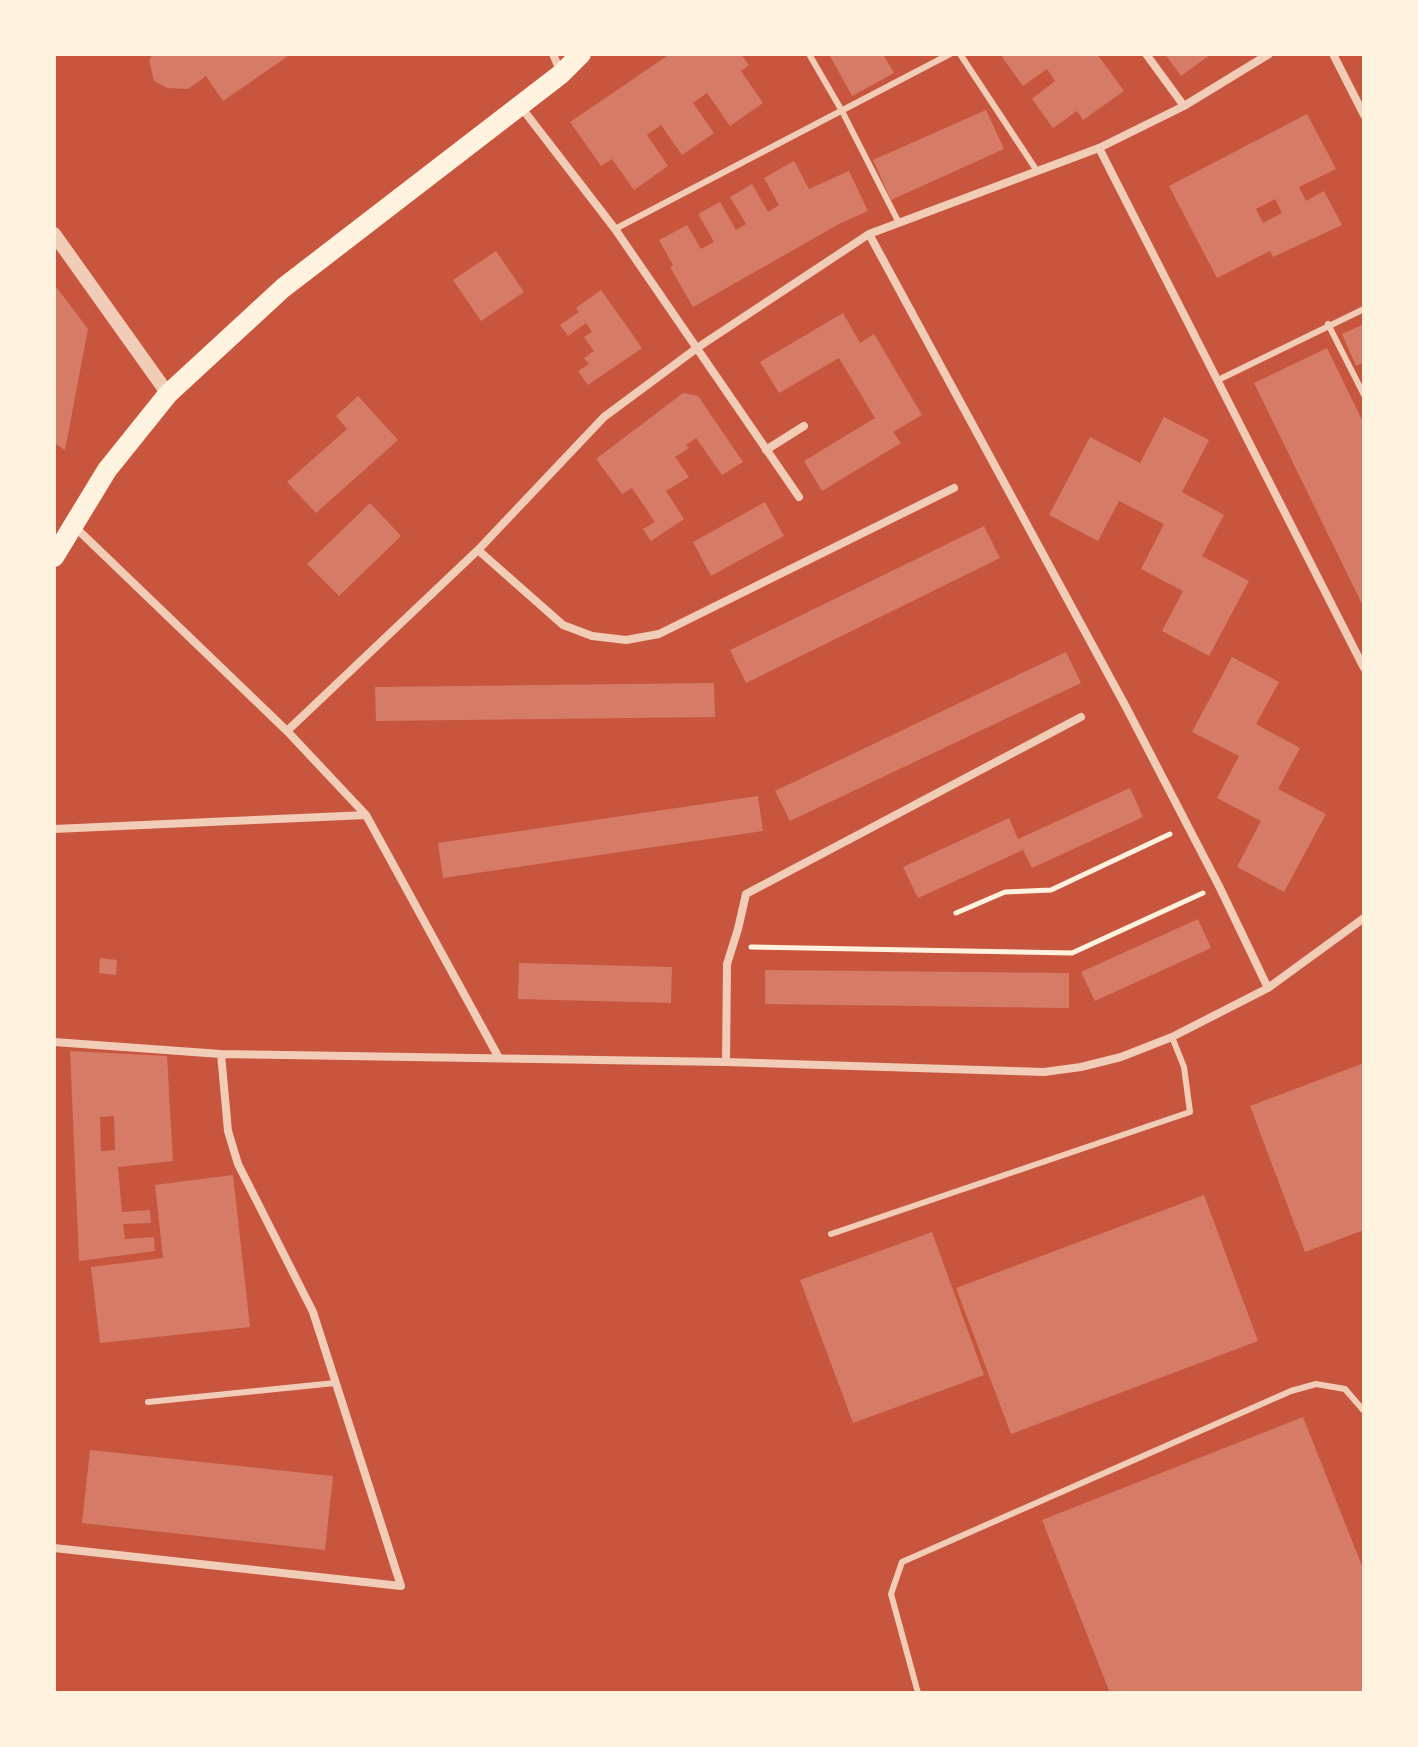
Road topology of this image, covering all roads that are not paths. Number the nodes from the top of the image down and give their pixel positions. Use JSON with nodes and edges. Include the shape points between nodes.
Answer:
{"nodes":[{"id":1,"x":553,"y":54,"type":"edge"},
{"id":2,"x":581,"y":54,"type":"edge"},
{"id":3,"x":809,"y":54,"type":"edge"},
{"id":4,"x":950,"y":54,"type":"edge"},
{"id":5,"x":960,"y":54,"type":"edge"},
{"id":6,"x":1146,"y":54,"type":"edge"},
{"id":7,"x":1269,"y":54,"type":"edge"},
{"id":8,"x":1333,"y":54,"type":"edge"},
{"id":9,"x":561,"y":74,"type":"junction"},
{"id":10,"x":520,"y":106,"type":"junction"},
{"id":11,"x":1184,"y":106,"type":"junction"},
{"id":12,"x":842,"y":111,"type":"junction"},
{"id":13,"x":1364,"y":115,"type":"edge"},
{"id":14,"x":1099,"y":148,"type":"junction"},
{"id":15,"x":1037,"y":171,"type":"junction"},
{"id":16,"x":899,"y":223,"type":"junction"},
{"id":17,"x":615,"y":229,"type":"junction"},
{"id":18,"x":54,"y":234,"type":"edge"},
{"id":19,"x":869,"y":234,"type":"junction"},
{"id":20,"x":1364,"y":309,"type":"edge"},
{"id":21,"x":1328,"y":324,"type":"junction"},
{"id":22,"x":697,"y":348,"type":"junction"},
{"id":23,"x":1218,"y":380,"type":"junction"},
{"id":24,"x":168,"y":394,"type":"junction"},
{"id":25,"x":1364,"y":395,"type":"edge"},
{"id":26,"x":804,"y":426,"type":"dead end"},
{"id":27,"x":766,"y":450,"type":"junction"},
{"id":28,"x":954,"y":488,"type":"dead end"},
{"id":29,"x":799,"y":497,"type":"dead end"},
{"id":30,"x":72,"y":524,"type":"junction"},
{"id":31,"x":478,"y":550,"type":"junction"},
{"id":32,"x":54,"y":557,"type":"edge"},
{"id":33,"x":1364,"y":668,"type":"edge"},
{"id":34,"x":1081,"y":717,"type":"dead end"},
{"id":35,"x":287,"y":731,"type":"junction"},
{"id":36,"x":366,"y":815,"type":"junction"},
{"id":37,"x":54,"y":829,"type":"edge"},
{"id":38,"x":1364,"y":918,"type":"edge"},
{"id":39,"x":1268,"y":988,"type":"junction"},
{"id":40,"x":1172,"y":1037,"type":"junction"},
{"id":41,"x":54,"y":1042,"type":"edge"},
{"id":42,"x":221,"y":1054,"type":"junction"},
{"id":43,"x":499,"y":1058,"type":"junction"},
{"id":44,"x":726,"y":1062,"type":"junction"},
{"id":45,"x":831,"y":1234,"type":"dead end"},
{"id":46,"x":335,"y":1383,"type":"junction"},
{"id":47,"x":148,"y":1402,"type":"dead end"},
{"id":48,"x":1364,"y":1411,"type":"edge"},
{"id":49,"x":54,"y":1548,"type":"edge"},
{"id":50,"x":918,"y":1693,"type":"edge"}],
"edges":[{"from":1,"to":9,"type":"street"},
{"from":2,"to":9,"type":"main road"},
{"from":3,"to":12,"type":"lane"},
{"from":4,"to":12,"type":"lane"},
{"from":5,"to":15,"type":"lane"},
{"from":6,"to":11,"type":"street"},
{"from":7,"to":11,"type":"street"},
{"from":8,"to":13,"type":"street"},
{"from":9,"to":10,"type":"main road"},
{"from":10,"to":17,"type":"street"},
{"from":10,"to":24,"type":"main road","via":[[283,288]]},
{"from":11,"to":14,"type":"street"},
{"from":12,"to":16,"type":"lane"},
{"from":12,"to":17,"type":"lane"},
{"from":14,"to":15,"type":"street"},
{"from":14,"to":23,"type":"street"},
{"from":15,"to":16,"type":"street"},
{"from":16,"to":19,"type":"street"},
{"from":17,"to":22,"type":"street"},
{"from":18,"to":24,"type":"street"},
{"from":19,"to":22,"type":"street"},
{"from":19,"to":39,"type":"street","via":[[1126,707]]},
{"from":20,"to":21,"type":"lane"},
{"from":21,"to":23,"type":"lane"},
{"from":21,"to":25,"type":"lane"},
{"from":22,"to":27,"type":"street"},
{"from":22,"to":31,"type":"street","via":[[604,417]]},
{"from":23,"to":33,"type":"street"},
{"from":24,"to":30,"type":"main road"},
{"from":26,"to":27,"type":"street"},
{"from":27,"to":29,"type":"street"},
{"from":28,"to":31,"type":"street","via":[[659,634],[626,640],[563,625]]},
{"from":30,"to":32,"type":"main road"},
{"from":30,"to":35,"type":"street"},
{"from":31,"to":35,"type":"street"},
{"from":34,"to":44,"type":"street","via":[[746,894],[727,964]]},
{"from":35,"to":36,"type":"street"},
{"from":36,"to":37,"type":"street"},
{"from":36,"to":43,"type":"street"},
{"from":38,"to":39,"type":"street"},
{"from":39,"to":40,"type":"street"},
{"from":40,"to":44,"type":"street","via":[[1121,1057],[1044,1072]]},
{"from":40,"to":45,"type":"lane","via":[[1184,1067],[1190,1112]]},
{"from":41,"to":42,"type":"street"},
{"from":42,"to":43,"type":"street"},
{"from":42,"to":46,"type":"street","via":[[228,1131],[238,1164],[313,1312]]},
{"from":43,"to":44,"type":"street"},
{"from":46,"to":47,"type":"lane"},
{"from":46,"to":49,"type":"street","via":[[401,1586]]},
{"from":48,"to":50,"type":"lane","via":[[1345,1389],[1316,1384],[1291,1391],[902,1562],[891,1594]]}]}
